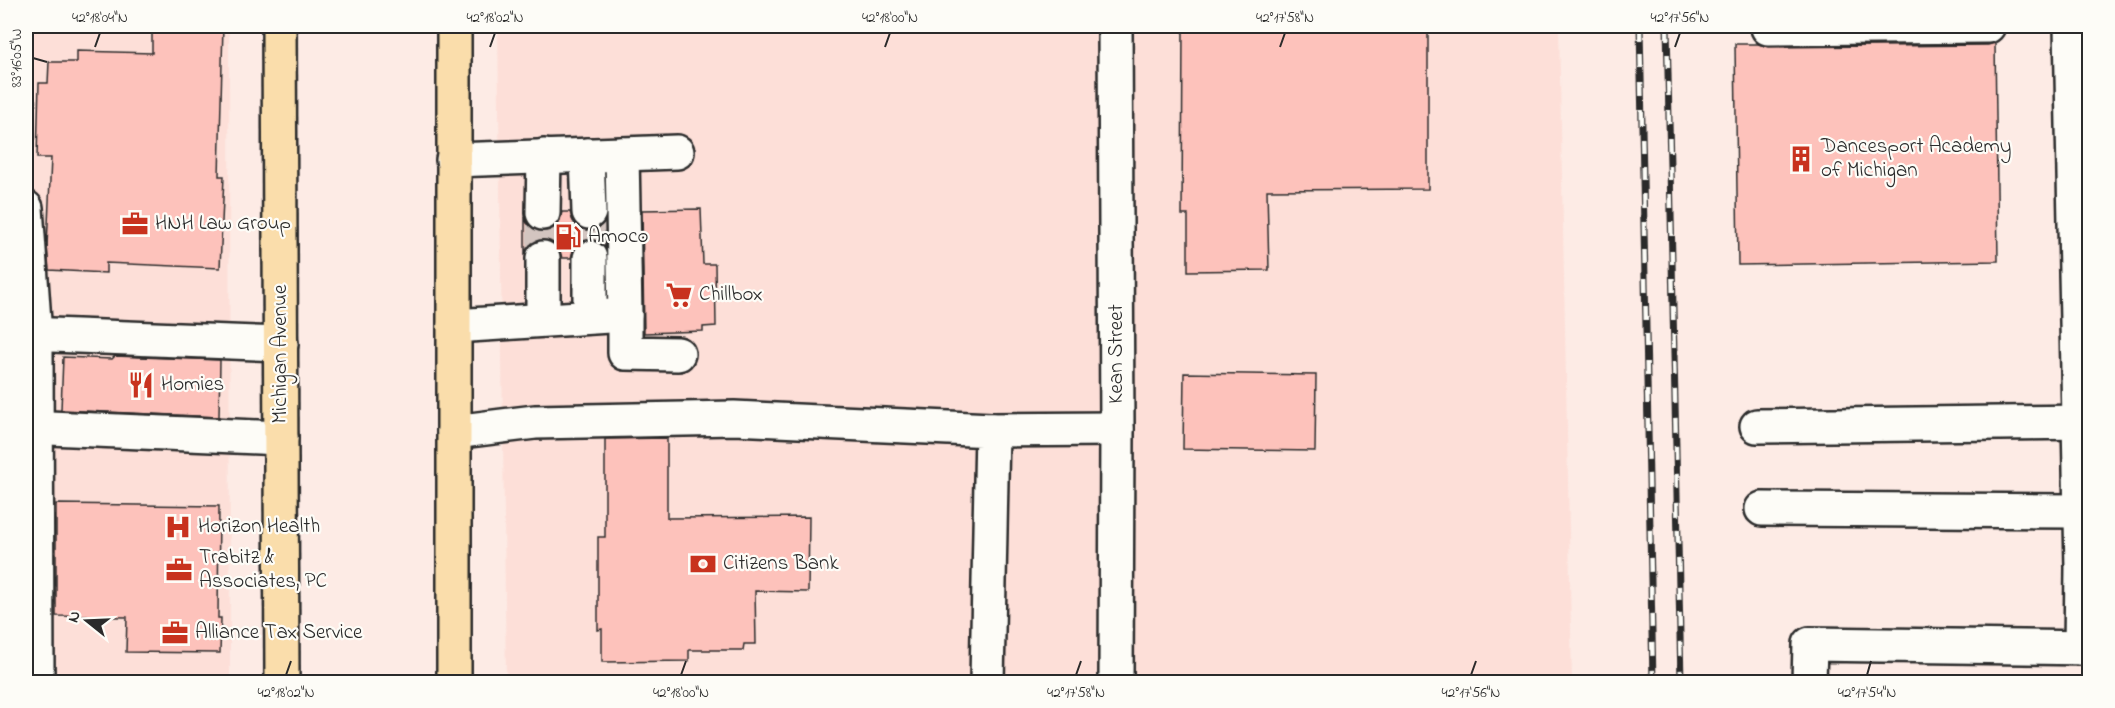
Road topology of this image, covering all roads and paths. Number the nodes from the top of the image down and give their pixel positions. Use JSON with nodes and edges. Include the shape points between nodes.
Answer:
{"nodes":[{"id":1,"x":279,"y":26,"type":"edge"},
{"id":2,"x":454,"y":26,"type":"edge"},
{"id":3,"x":1115,"y":26,"type":"edge"},
{"id":4,"x":1768,"y":26,"type":"edge"},
{"id":5,"x":1870,"y":26,"type":"edge"},
{"id":6,"x":1988,"y":26,"type":"edge"},
{"id":7,"x":2071,"y":26,"type":"edge"},
{"id":8,"x":677,"y":152,"type":"dead end"},
{"id":9,"x":622,"y":154,"type":"junction"},
{"id":10,"x":587,"y":155,"type":"junction"},
{"id":11,"x":544,"y":156,"type":"junction"},
{"id":12,"x":453,"y":160,"type":"junction"},
{"id":13,"x":26,"y":208,"type":"edge"},
{"id":14,"x":589,"y":212,"type":"tunnel mouth"},
{"id":15,"x":543,"y":213,"type":"tunnel mouth"},
{"id":16,"x":543,"y":258,"type":"tunnel mouth"},
{"id":17,"x":590,"y":258,"type":"tunnel mouth"},
{"id":18,"x":2083,"y":314,"type":"edge"},
{"id":19,"x":626,"y":315,"type":"junction"},
{"id":20,"x":590,"y":316,"type":"junction"},
{"id":21,"x":543,"y":319,"type":"junction"},
{"id":22,"x":454,"y":326,"type":"junction"},
{"id":23,"x":30,"y":334,"type":"edge"},
{"id":24,"x":281,"y":344,"type":"junction"},
{"id":25,"x":678,"y":354,"type":"dead end"},
{"id":26,"x":2084,"y":422,"type":"edge"},
{"id":27,"x":1757,"y":426,"type":"dead end"},
{"id":28,"x":31,"y":428,"type":"edge"},
{"id":29,"x":1118,"y":429,"type":"junction"},
{"id":30,"x":992,"y":430,"type":"junction"},
{"id":31,"x":454,"y":432,"type":"junction"},
{"id":32,"x":281,"y":438,"type":"junction"},
{"id":33,"x":1762,"y":509,"type":"dead end"},
{"id":34,"x":2080,"y":511,"type":"junction"},
{"id":35,"x":31,"y":551,"type":"edge"},
{"id":36,"x":2085,"y":648,"type":"edge"},
{"id":37,"x":33,"y":662,"type":"edge"},
{"id":38,"x":282,"y":682,"type":"edge"},
{"id":39,"x":454,"y":682,"type":"edge"},
{"id":40,"x":987,"y":682,"type":"edge"},
{"id":41,"x":1116,"y":682,"type":"edge"},
{"id":42,"x":1809,"y":682,"type":"edge"}],
"edges":[{"from":1,"to":24,"type":"main road","name":"Michigan Avenue"},
{"from":2,"to":12,"type":"main road"},
{"from":3,"to":29,"type":"street","name":"Kean Street"},
{"from":4,"to":5,"type":"street"},
{"from":5,"to":6,"type":"street"},
{"from":7,"to":18,"type":"street"},
{"from":8,"to":9,"type":"street"},
{"from":9,"to":10,"type":"street"},
{"from":9,"to":19,"type":"street"},
{"from":10,"to":11,"type":"street"},
{"from":10,"to":14,"type":"street"},
{"from":11,"to":12,"type":"street"},
{"from":11,"to":15,"type":"street"},
{"from":12,"to":22,"type":"main road"},
{"from":13,"to":23,"type":"street"},
{"from":16,"to":21,"type":"street"},
{"from":17,"to":20,"type":"street"},
{"from":18,"to":26,"type":"street"},
{"from":19,"to":20,"type":"street"},
{"from":19,"to":25,"type":"street","via":[[625,353]]},
{"from":20,"to":21,"type":"street"},
{"from":21,"to":22,"type":"street"},
{"from":22,"to":31,"type":"main road"},
{"from":23,"to":24,"type":"street"},
{"from":23,"to":28,"type":"street"},
{"from":24,"to":32,"type":"main road","name":"Michigan Avenue"},
{"from":26,"to":27,"type":"street"},
{"from":26,"to":34,"type":"street"},
{"from":28,"to":32,"type":"street"},
{"from":28,"to":35,"type":"street"},
{"from":29,"to":30,"type":"street"},
{"from":29,"to":41,"type":"street","name":"Kean Street"},
{"from":30,"to":31,"type":"street","via":[[734,418],[535,422]]},
{"from":30,"to":40,"type":"street"},
{"from":31,"to":39,"type":"main road"},
{"from":32,"to":38,"type":"main road","name":"Michigan Avenue"},
{"from":33,"to":34,"type":"street"},
{"from":34,"to":36,"type":"street"},
{"from":35,"to":37,"type":"street"},
{"from":36,"to":42,"type":"street","via":[[1810,644]]}]}
